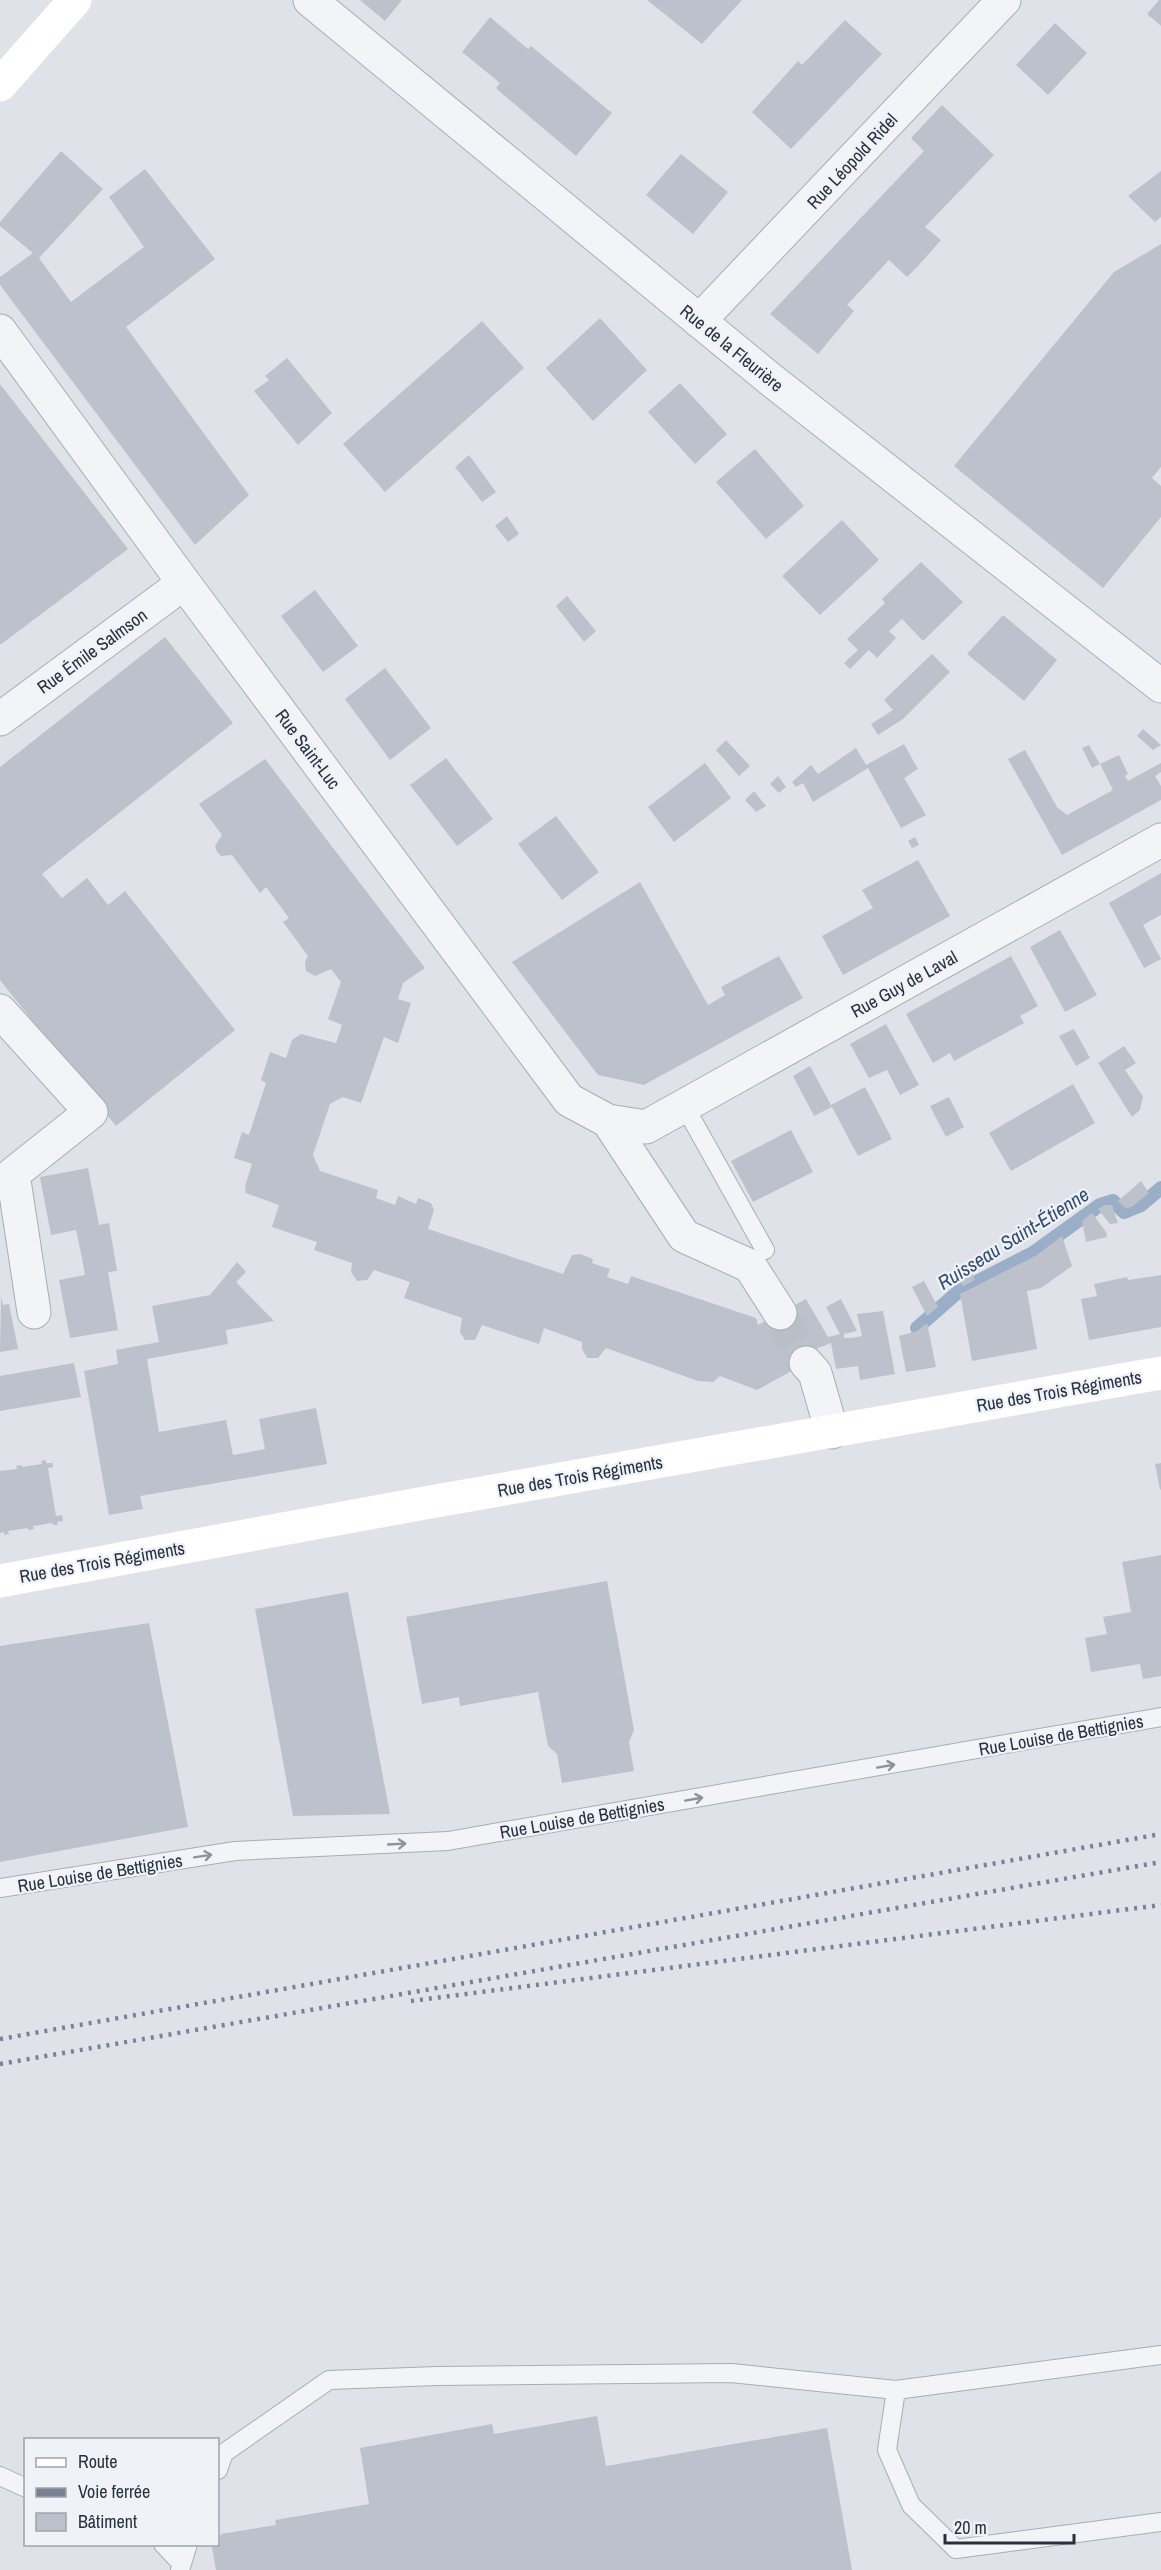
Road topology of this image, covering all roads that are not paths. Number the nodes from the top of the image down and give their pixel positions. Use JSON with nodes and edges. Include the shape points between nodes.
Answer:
{"nodes":[{"id":1,"x":75,"y":0,"type":"edge"},
{"id":2,"x":310,"y":0,"type":"edge"},
{"id":3,"x":1004,"y":0,"type":"edge"},
{"id":4,"x":5,"y":70,"type":"edge"},
{"id":5,"x":699,"y":321,"type":"junction"},
{"id":6,"x":0,"y":331,"type":"edge"},
{"id":7,"x":184,"y":583,"type":"junction"},
{"id":8,"x":1161,"y":686,"type":"edge"},
{"id":9,"x":0,"y":719,"type":"edge"},
{"id":10,"x":1161,"y":840,"type":"edge"},
{"id":11,"x":0,"y":1011,"type":"edge"},
{"id":12,"x":685,"y":1107,"type":"junction"},
{"id":13,"x":608,"y":1121,"type":"junction"},
{"id":14,"x":646,"y":1127,"type":"joint"},
{"id":15,"x":765,"y":1250,"type":"dead end"},
{"id":16,"x":34,"y":1312,"type":"dead end"},
{"id":17,"x":780,"y":1313,"type":"tunnel mouth"},
{"id":18,"x":806,"y":1363,"type":"tunnel mouth"},
{"id":19,"x":1161,"y":1373,"type":"edge"},
{"id":20,"x":832,"y":1432,"type":"junction"},
{"id":21,"x":0,"y":1581,"type":"edge"},
{"id":22,"x":1161,"y":1717,"type":"edge"},
{"id":23,"x":0,"y":1888,"type":"edge"},
{"id":24,"x":1161,"y":2355,"type":"edge"},
{"id":25,"x":896,"y":2390,"type":"junction"},
{"id":26,"x":219,"y":2467,"type":"edge"},
{"id":27,"x":0,"y":2476,"type":"edge"},
{"id":28,"x":24,"y":2487,"type":"edge"},
{"id":29,"x":1161,"y":2523,"type":"edge"},
{"id":30,"x":165,"y":2546,"type":"edge"},
{"id":31,"x":187,"y":2546,"type":"edge"},
{"id":32,"x":181,"y":2566,"type":"edge"}],
"edges":[{"from":1,"to":4,"type":"main road"},
{"from":2,"to":5,"type":"street","name":"Rue de la Fleurière"},
{"from":3,"to":5,"type":"street","name":"Rue Léopold Ridel"},
{"from":5,"to":8,"type":"street","name":"Rue de la Fleurière"},
{"from":6,"to":7,"type":"street","name":"Rue Saint-Luc"},
{"from":7,"to":9,"type":"street","name":"Rue Émile Salmson"},
{"from":7,"to":13,"type":"street","name":"Rue Saint-Luc","via":[[569,1100]]},
{"from":10,"to":12,"type":"street","name":"Rue Guy de Laval"},
{"from":11,"to":16,"type":"street","via":[[91,1112],[14,1173]]},
{"from":12,"to":14,"type":"street","name":"Rue Guy de Laval"},
{"from":12,"to":15,"type":"lane"},
{"from":13,"to":14,"type":"street","name":"Rue Saint-Luc"},
{"from":13,"to":17,"type":"street","via":[[684,1236],[750,1266]]},
{"from":18,"to":20,"type":"street","via":[[815,1373]]},
{"from":19,"to":20,"type":"main road","name":"Rue des Trois Régiments"},
{"from":20,"to":21,"type":"main road","name":"Rue des Trois Régiments"},
{"from":23,"to":22,"type":"lane","name":"Rue Louise de Bettignies","one_way":true,"via":[[235,1851],[448,1841]]},
{"from":24,"to":25,"type":"lane"},
{"from":25,"to":26,"type":"lane","via":[[731,2373],[329,2380],[224,2452]]},
{"from":25,"to":29,"type":"lane","via":[[887,2450],[911,2505],[956,2549]]},
{"from":27,"to":28,"type":"lane"},
{"from":30,"to":32,"type":"lane"},
{"from":31,"to":32,"type":"lane"}]}
